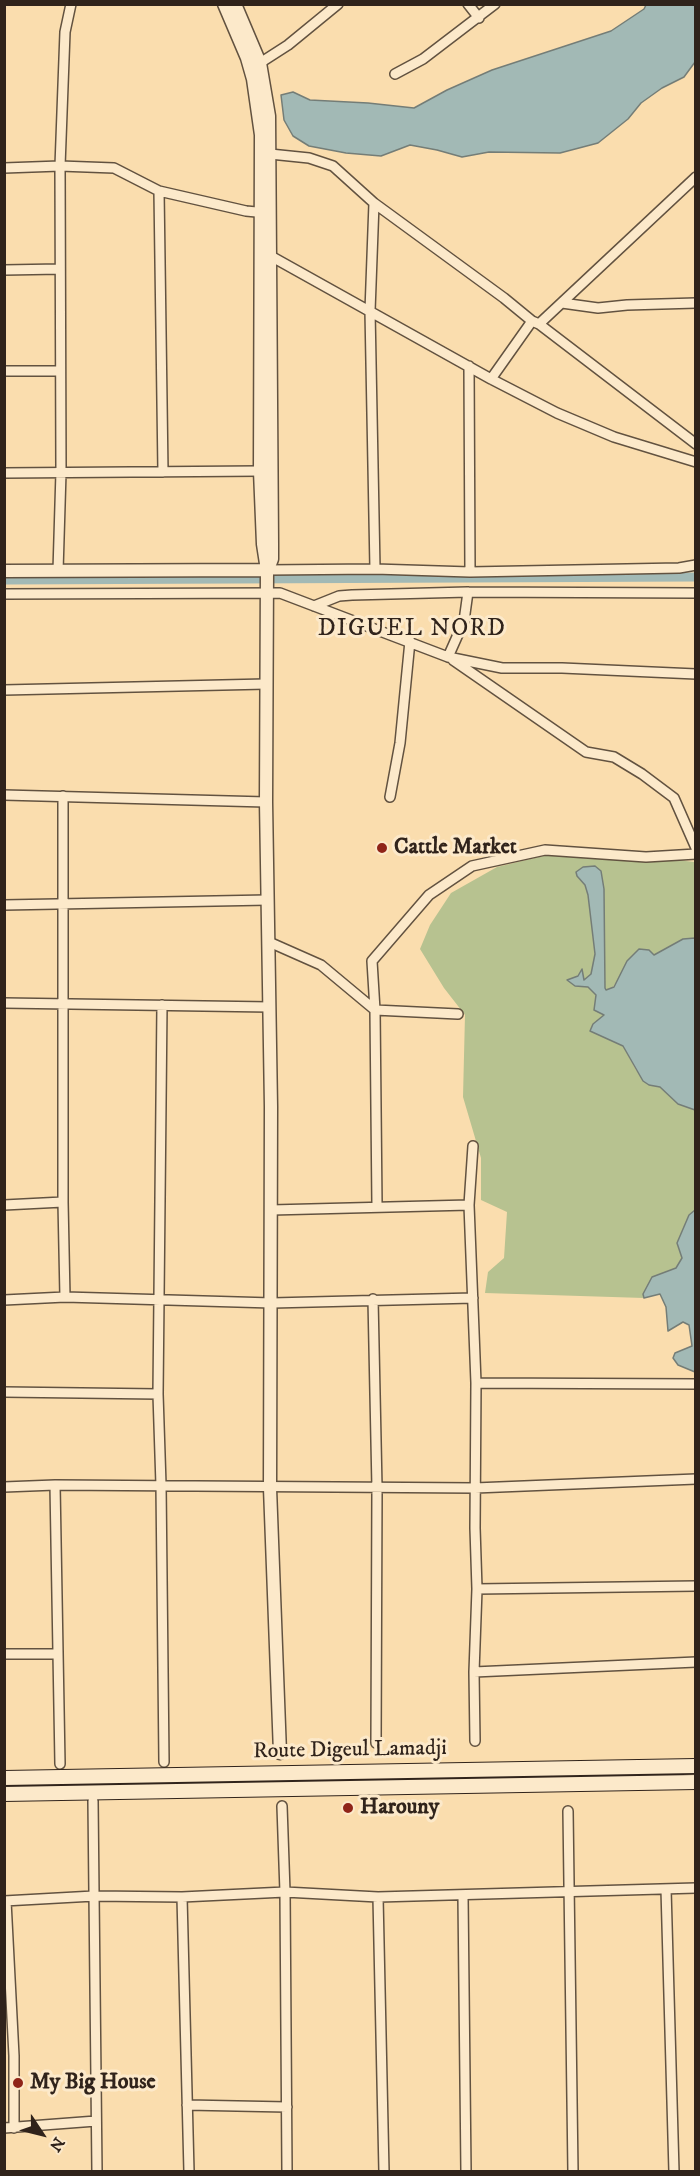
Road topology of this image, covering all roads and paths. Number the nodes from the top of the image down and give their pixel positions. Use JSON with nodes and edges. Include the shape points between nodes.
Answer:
{"nodes":[{"id":1,"x":224,"y":4,"type":"edge"},
{"id":2,"x":235,"y":4,"type":"edge"},
{"id":3,"x":338,"y":4,"type":"edge"},
{"id":4,"x":468,"y":4,"type":"edge"},
{"id":5,"x":495,"y":4,"type":"edge"},
{"id":6,"x":70,"y":7,"type":"edge"},
{"id":7,"x":479,"y":18,"type":"junction"},
{"id":8,"x":260,"y":63,"type":"junction"},
{"id":9,"x":395,"y":74,"type":"dead end"},
{"id":10,"x":258,"y":79,"type":"junction"},
{"id":11,"x":265,"y":135,"type":"junction"},
{"id":12,"x":270,"y":154,"type":"junction"},
{"id":13,"x":60,"y":166,"type":"junction"},
{"id":14,"x":4,"y":168,"type":"edge"},
{"id":15,"x":696,"y":177,"type":"edge"},
{"id":16,"x":159,"y":191,"type":"junction"},
{"id":17,"x":374,"y":203,"type":"junction"},
{"id":18,"x":266,"y":213,"type":"junction"},
{"id":19,"x":266,"y":253,"type":"junction"},
{"id":20,"x":60,"y":269,"type":"junction"},
{"id":21,"x":4,"y":270,"type":"edge"},
{"id":22,"x":562,"y":303,"type":"junction"},
{"id":23,"x":696,"y":303,"type":"edge"},
{"id":24,"x":370,"y":311,"type":"junction"},
{"id":25,"x":536,"y":322,"type":"junction"},
{"id":26,"x":469,"y":366,"type":"junction"},
{"id":27,"x":4,"y":371,"type":"edge"},
{"id":28,"x":59,"y":371,"type":"junction"},
{"id":29,"x":491,"y":379,"type":"junction"},
{"id":30,"x":696,"y":444,"type":"edge"},
{"id":31,"x":696,"y":462,"type":"edge"},
{"id":32,"x":260,"y":471,"type":"junction"},
{"id":33,"x":4,"y":472,"type":"edge"},
{"id":34,"x":61,"y":472,"type":"junction"},
{"id":35,"x":163,"y":472,"type":"junction"},
{"id":36,"x":696,"y":565,"type":"edge"},
{"id":37,"x":375,"y":569,"type":"junction"},
{"id":38,"x":4,"y":571,"type":"edge"},
{"id":39,"x":58,"y":571,"type":"junction"},
{"id":40,"x":470,"y":572,"type":"junction"},
{"id":41,"x":267,"y":581,"type":"junction"},
{"id":42,"x":468,"y":592,"type":"junction"},
{"id":43,"x":696,"y":593,"type":"edge"},
{"id":44,"x":4,"y":594,"type":"edge"},
{"id":45,"x":314,"y":606,"type":"junction"},
{"id":46,"x":410,"y":641,"type":"junction"},
{"id":47,"x":448,"y":657,"type":"junction"},
{"id":48,"x":696,"y":674,"type":"edge"},
{"id":49,"x":266,"y":684,"type":"junction"},
{"id":50,"x":4,"y":690,"type":"edge"},
{"id":51,"x":4,"y":795,"type":"edge"},
{"id":52,"x":63,"y":796,"type":"junction"},
{"id":53,"x":390,"y":797,"type":"dead end"},
{"id":54,"x":266,"y":802,"type":"junction"},
{"id":55,"x":696,"y":848,"type":"edge"},
{"id":56,"x":696,"y":854,"type":"edge"},
{"id":57,"x":268,"y":900,"type":"junction"},
{"id":58,"x":62,"y":904,"type":"junction"},
{"id":59,"x":4,"y":905,"type":"edge"},
{"id":60,"x":269,"y":942,"type":"junction"},
{"id":61,"x":4,"y":1003,"type":"edge"},
{"id":62,"x":62,"y":1003,"type":"junction"},
{"id":63,"x":162,"y":1005,"type":"junction"},
{"id":64,"x":270,"y":1007,"type":"junction"},
{"id":65,"x":375,"y":1010,"type":"junction"},
{"id":66,"x":458,"y":1014,"type":"dead end"},
{"id":67,"x":473,"y":1146,"type":"dead end"},
{"id":68,"x":63,"y":1202,"type":"junction"},
{"id":69,"x":4,"y":1205,"type":"edge"},
{"id":70,"x":469,"y":1205,"type":"junction"},
{"id":71,"x":377,"y":1206,"type":"junction"},
{"id":72,"x":271,"y":1210,"type":"junction"},
{"id":73,"x":65,"y":1297,"type":"junction"},
{"id":74,"x":472,"y":1298,"type":"junction"},
{"id":75,"x":157,"y":1299,"type":"junction"},
{"id":76,"x":373,"y":1299,"type":"junction"},
{"id":77,"x":4,"y":1300,"type":"edge"},
{"id":78,"x":272,"y":1303,"type":"junction"},
{"id":79,"x":476,"y":1383,"type":"junction"},
{"id":80,"x":696,"y":1384,"type":"edge"},
{"id":81,"x":4,"y":1392,"type":"edge"},
{"id":82,"x":158,"y":1394,"type":"junction"},
{"id":83,"x":696,"y":1479,"type":"edge"},
{"id":84,"x":55,"y":1485,"type":"junction"},
{"id":85,"x":161,"y":1485,"type":"junction"},
{"id":86,"x":4,"y":1487,"type":"edge"},
{"id":87,"x":270,"y":1488,"type":"junction"},
{"id":88,"x":377,"y":1488,"type":"junction"},
{"id":89,"x":475,"y":1488,"type":"junction"},
{"id":90,"x":696,"y":1586,"type":"edge"},
{"id":91,"x":477,"y":1589,"type":"junction"},
{"id":92,"x":4,"y":1654,"type":"edge"},
{"id":93,"x":57,"y":1654,"type":"junction"},
{"id":94,"x":696,"y":1662,"type":"edge"},
{"id":95,"x":474,"y":1672,"type":"junction"},
{"id":96,"x":475,"y":1741,"type":"dead end"},
{"id":97,"x":376,"y":1743,"type":"dead end"},
{"id":98,"x":280,"y":1753,"type":"dead end"},
{"id":99,"x":164,"y":1762,"type":"dead end"},
{"id":100,"x":60,"y":1764,"type":"dead end"},
{"id":101,"x":696,"y":1766,"type":"edge"},
{"id":102,"x":4,"y":1778,"type":"edge"},
{"id":103,"x":696,"y":1782,"type":"edge"},
{"id":104,"x":4,"y":1794,"type":"edge"},
{"id":105,"x":93,"y":1801,"type":"dead end"},
{"id":106,"x":282,"y":1806,"type":"dead end"},
{"id":107,"x":568,"y":1810,"type":"dead end"},
{"id":108,"x":696,"y":1888,"type":"edge"},
{"id":109,"x":666,"y":1889,"type":"junction"},
{"id":110,"x":569,"y":1891,"type":"junction"},
{"id":111,"x":285,"y":1892,"type":"junction"},
{"id":112,"x":94,"y":1896,"type":"junction"},
{"id":113,"x":463,"y":1896,"type":"junction"},
{"id":114,"x":182,"y":1897,"type":"junction"},
{"id":115,"x":378,"y":1898,"type":"junction"},
{"id":116,"x":5,"y":1901,"type":"edge"},
{"id":117,"x":187,"y":2105,"type":"junction"},
{"id":118,"x":287,"y":2107,"type":"junction"},
{"id":119,"x":96,"y":2121,"type":"junction"},
{"id":120,"x":9,"y":2128,"type":"edge"},
{"id":121,"x":97,"y":2172,"type":"edge"},
{"id":122,"x":189,"y":2172,"type":"edge"},
{"id":123,"x":287,"y":2172,"type":"edge"},
{"id":124,"x":384,"y":2172,"type":"edge"},
{"id":125,"x":466,"y":2172,"type":"edge"},
{"id":126,"x":573,"y":2172,"type":"edge"},
{"id":127,"x":674,"y":2172,"type":"edge"}],
"edges":[{"from":1,"to":10,"type":"street"},
{"from":2,"to":8,"type":"street"},
{"from":3,"to":8,"type":"street"},
{"from":4,"to":7,"type":"street"},
{"from":5,"to":7,"type":"street"},
{"from":6,"to":13,"type":"street","via":[[65,32]]},
{"from":7,"to":9,"type":"street"},
{"from":8,"to":10,"type":"street"},
{"from":10,"to":11,"type":"street"},
{"from":11,"to":12,"type":"street"},
{"from":11,"to":18,"type":"street"},
{"from":12,"to":17,"type":"street","via":[[333,166]]},
{"from":12,"to":18,"type":"street"},
{"from":13,"to":14,"type":"street"},
{"from":13,"to":16,"type":"street","via":[[114,168]]},
{"from":13,"to":20,"type":"street"},
{"from":15,"to":22,"type":"street"},
{"from":16,"to":18,"type":"street"},
{"from":16,"to":35,"type":"street"},
{"from":17,"to":24,"type":"street"},
{"from":17,"to":25,"type":"street"},
{"from":18,"to":19,"type":"street"},
{"from":19,"to":24,"type":"street"},
{"from":19,"to":32,"type":"street"},
{"from":19,"to":41,"type":"street","via":[[272,559]]},
{"from":20,"to":21,"type":"street"},
{"from":20,"to":28,"type":"street"},
{"from":22,"to":23,"type":"street","via":[[598,308]]},
{"from":22,"to":25,"type":"street"},
{"from":24,"to":26,"type":"street"},
{"from":24,"to":37,"type":"street"},
{"from":25,"to":29,"type":"street"},
{"from":25,"to":30,"type":"street"},
{"from":26,"to":29,"type":"street"},
{"from":26,"to":40,"type":"street"},
{"from":27,"to":28,"type":"street"},
{"from":28,"to":34,"type":"street"},
{"from":29,"to":31,"type":"street","via":[[614,437]]},
{"from":32,"to":35,"type":"street"},
{"from":32,"to":41,"type":"street"},
{"from":33,"to":34,"type":"street"},
{"from":34,"to":35,"type":"street"},
{"from":34,"to":39,"type":"street"},
{"from":36,"to":40,"type":"street"},
{"from":37,"to":40,"type":"street"},
{"from":37,"to":41,"type":"street"},
{"from":38,"to":39,"type":"street"},
{"from":39,"to":41,"type":"street"},
{"from":41,"to":44,"type":"street"},
{"from":41,"to":45,"type":"street","via":[[280,593]]},
{"from":41,"to":49,"type":"street"},
{"from":42,"to":43,"type":"street"},
{"from":42,"to":45,"type":"street","via":[[339,596]]},
{"from":42,"to":47,"type":"street","via":[[464,621]]},
{"from":45,"to":46,"type":"street"},
{"from":46,"to":47,"type":"street"},
{"from":46,"to":53,"type":"street","via":[[400,743]]},
{"from":47,"to":48,"type":"street","via":[[502,668]]},
{"from":47,"to":55,"type":"street","via":[[586,752],[614,757],[674,798]]},
{"from":49,"to":50,"type":"street"},
{"from":49,"to":54,"type":"street"},
{"from":51,"to":52,"type":"street"},
{"from":52,"to":54,"type":"street"},
{"from":52,"to":58,"type":"street"},
{"from":54,"to":57,"type":"street"},
{"from":56,"to":65,"type":"street","via":[[646,857],[545,850],[472,866],[429,895],[372,961]]},
{"from":57,"to":58,"type":"street"},
{"from":57,"to":60,"type":"street"},
{"from":58,"to":59,"type":"street"},
{"from":58,"to":62,"type":"street"},
{"from":60,"to":64,"type":"street"},
{"from":60,"to":65,"type":"street","via":[[321,965]]},
{"from":61,"to":62,"type":"street"},
{"from":62,"to":63,"type":"street"},
{"from":62,"to":68,"type":"street"},
{"from":63,"to":64,"type":"street"},
{"from":63,"to":75,"type":"street"},
{"from":64,"to":72,"type":"street"},
{"from":65,"to":66,"type":"street"},
{"from":65,"to":71,"type":"street"},
{"from":67,"to":70,"type":"street"},
{"from":68,"to":69,"type":"street"},
{"from":68,"to":73,"type":"street"},
{"from":70,"to":71,"type":"street"},
{"from":70,"to":74,"type":"street"},
{"from":71,"to":72,"type":"street"},
{"from":72,"to":78,"type":"street"},
{"from":73,"to":75,"type":"street"},
{"from":73,"to":77,"type":"street"},
{"from":74,"to":76,"type":"street"},
{"from":74,"to":79,"type":"street"},
{"from":75,"to":78,"type":"street"},
{"from":75,"to":82,"type":"street"},
{"from":76,"to":78,"type":"street"},
{"from":76,"to":88,"type":"street"},
{"from":78,"to":87,"type":"street"},
{"from":79,"to":80,"type":"street"},
{"from":79,"to":89,"type":"street"},
{"from":81,"to":82,"type":"street"},
{"from":82,"to":85,"type":"street"},
{"from":83,"to":89,"type":"street"},
{"from":84,"to":85,"type":"street"},
{"from":84,"to":86,"type":"street"},
{"from":84,"to":93,"type":"street"},
{"from":85,"to":87,"type":"street"},
{"from":85,"to":99,"type":"street"},
{"from":87,"to":88,"type":"street"},
{"from":87,"to":98,"type":"street"},
{"from":88,"to":89,"type":"street"},
{"from":88,"to":97,"type":"street"},
{"from":89,"to":91,"type":"street"},
{"from":90,"to":91,"type":"street"},
{"from":91,"to":95,"type":"street"},
{"from":92,"to":93,"type":"street"},
{"from":93,"to":100,"type":"street"},
{"from":94,"to":95,"type":"street"},
{"from":95,"to":96,"type":"street"},
{"from":101,"to":102,"type":"main road","name":"Route Digeul Lamadji"},
{"from":103,"to":104,"type":"main road"},
{"from":105,"to":112,"type":"street"},
{"from":106,"to":111,"type":"street"},
{"from":107,"to":110,"type":"street"},
{"from":108,"to":109,"type":"street"},
{"from":109,"to":110,"type":"street"},
{"from":109,"to":127,"type":"street"},
{"from":110,"to":113,"type":"street"},
{"from":110,"to":126,"type":"street"},
{"from":111,"to":114,"type":"street"},
{"from":111,"to":115,"type":"street"},
{"from":111,"to":118,"type":"street"},
{"from":112,"to":114,"type":"street"},
{"from":112,"to":116,"type":"street"},
{"from":112,"to":119,"type":"street"},
{"from":113,"to":115,"type":"street"},
{"from":113,"to":125,"type":"street"},
{"from":114,"to":117,"type":"street"},
{"from":115,"to":124,"type":"street"},
{"from":116,"to":120,"type":"street","via":[[14,2056]]},
{"from":117,"to":118,"type":"street"},
{"from":117,"to":122,"type":"street"},
{"from":118,"to":123,"type":"street"},
{"from":119,"to":120,"type":"street"},
{"from":119,"to":121,"type":"street"}]}
